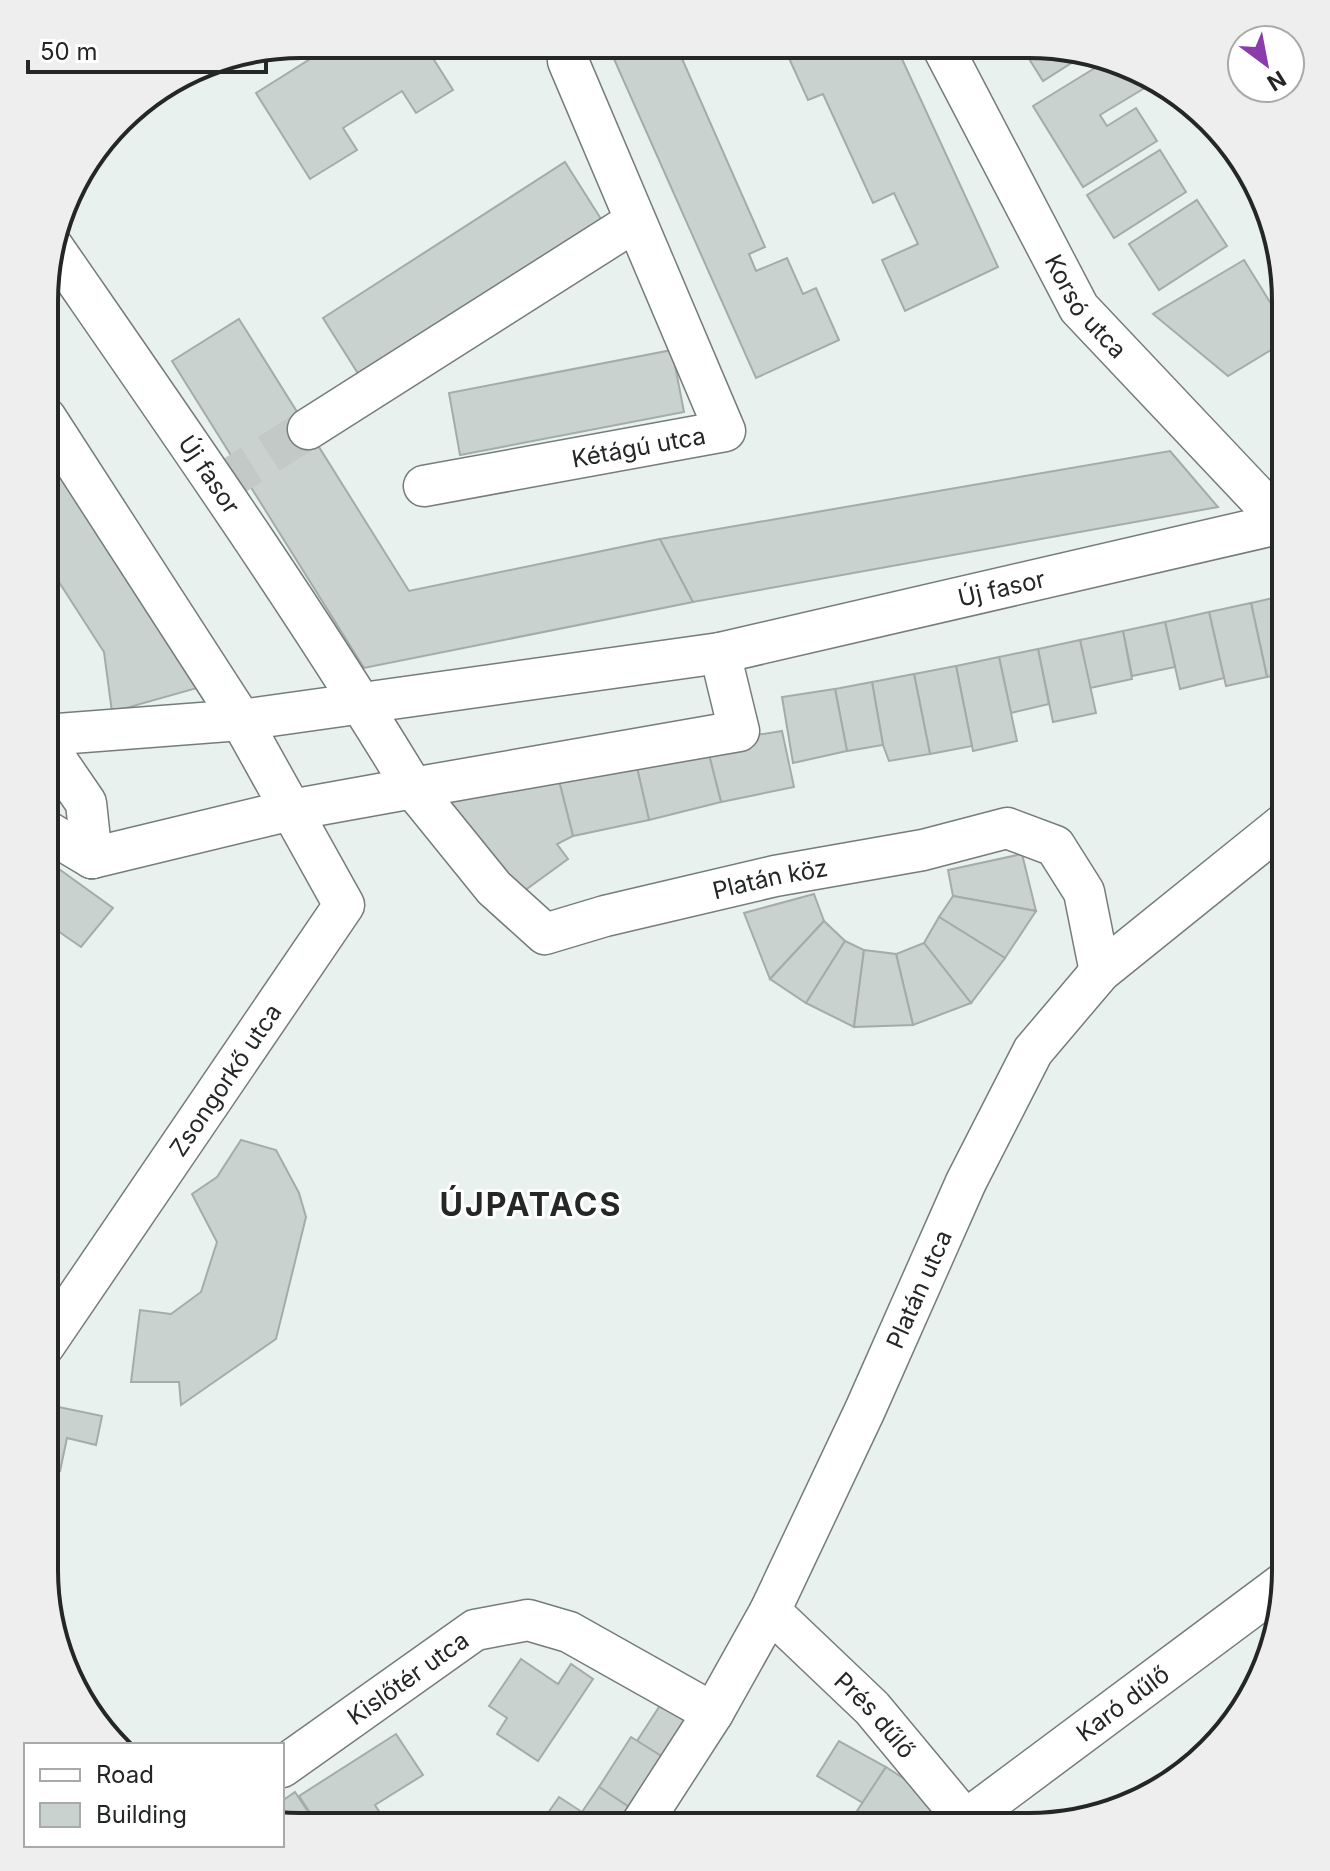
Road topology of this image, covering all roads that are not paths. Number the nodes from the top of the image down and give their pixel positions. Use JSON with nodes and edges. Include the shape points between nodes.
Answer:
{"nodes":[{"id":1,"x":569,"y":58,"type":"edge"},
{"id":2,"x":948,"y":58,"type":"edge"},
{"id":3,"x":634,"y":222,"type":"junction"},
{"id":4,"x":62,"y":260,"type":"edge"},
{"id":5,"x":308,"y":429,"type":"tunnel mouth"},
{"id":6,"x":58,"y":437,"type":"edge"},
{"id":7,"x":424,"y":486,"type":"dead end"},
{"id":8,"x":1272,"y":512,"type":"edge"},
{"id":9,"x":1272,"y":528,"type":"edge"},
{"id":10,"x":720,"y":653,"type":"junction"},
{"id":11,"x":362,"y":704,"type":"junction"},
{"id":12,"x":241,"y":720,"type":"junction"},
{"id":13,"x":58,"y":734,"type":"edge"},
{"id":14,"x":58,"y":762,"type":"edge"},
{"id":15,"x":413,"y":788,"type":"junction"},
{"id":16,"x":291,"y":810,"type":"junction"},
{"id":17,"x":1272,"y":834,"type":"edge"},
{"id":18,"x":58,"y":838,"type":"edge"},
{"id":19,"x":92,"y":858,"type":"junction"},
{"id":20,"x":1100,"y":972,"type":"junction"},
{"id":21,"x":58,"y":1325,"type":"edge"},
{"id":22,"x":1270,"y":1593,"type":"edge"},
{"id":23,"x":770,"y":1611,"type":"junction"},
{"id":24,"x":713,"y":1713,"type":"junction"},
{"id":25,"x":284,"y":1766,"type":"edge"},
{"id":26,"x":648,"y":1813,"type":"edge"},
{"id":27,"x":957,"y":1813,"type":"edge"},
{"id":28,"x":980,"y":1813,"type":"edge"}],
"edges":[{"from":1,"to":3,"type":"street","name":"Kétágú utca"},
{"from":2,"to":8,"type":"street","name":"Korsó utca","via":[[1079,308]]},
{"from":3,"to":5,"type":"street"},
{"from":3,"to":7,"type":"street","name":"Kétágú utca","via":[[725,431]]},
{"from":4,"to":11,"type":"street","name":"Új fasor"},
{"from":6,"to":12,"type":"street"},
{"from":9,"to":10,"type":"street","name":"Új fasor"},
{"from":10,"to":11,"type":"street","name":"Új fasor"},
{"from":10,"to":15,"type":"street","via":[[739,731]]},
{"from":11,"to":12,"type":"street","name":"Új fasor"},
{"from":11,"to":15,"type":"street","name":"Új fasor"},
{"from":12,"to":13,"type":"street","name":"Új fasor"},
{"from":12,"to":16,"type":"street"},
{"from":14,"to":19,"type":"street","via":[[86,803]]},
{"from":15,"to":16,"type":"street"},
{"from":15,"to":20,"type":"street","name":"Platán köz","via":[[494,888],[545,934],[759,880],[923,850],[1007,828],[1055,846],[1084,892]]},
{"from":16,"to":19,"type":"street"},
{"from":16,"to":21,"type":"street","name":"Zsongorkő utca","via":[[344,905]]},
{"from":17,"to":20,"type":"street","name":"Platán utca"},
{"from":18,"to":19,"type":"street"},
{"from":20,"to":23,"type":"street","name":"Platán utca","via":[[1033,1051],[966,1182]]},
{"from":22,"to":28,"type":"street","name":"Karó dűlő"},
{"from":23,"to":24,"type":"street","name":"Platán utca"},
{"from":23,"to":27,"type":"street","name":"Prés dűlő","via":[[872,1708]]},
{"from":24,"to":25,"type":"street","name":"Kislőtér utca","via":[[569,1632],[528,1620],[475,1630]]},
{"from":24,"to":26,"type":"street","name":"Platán utca"}]}
